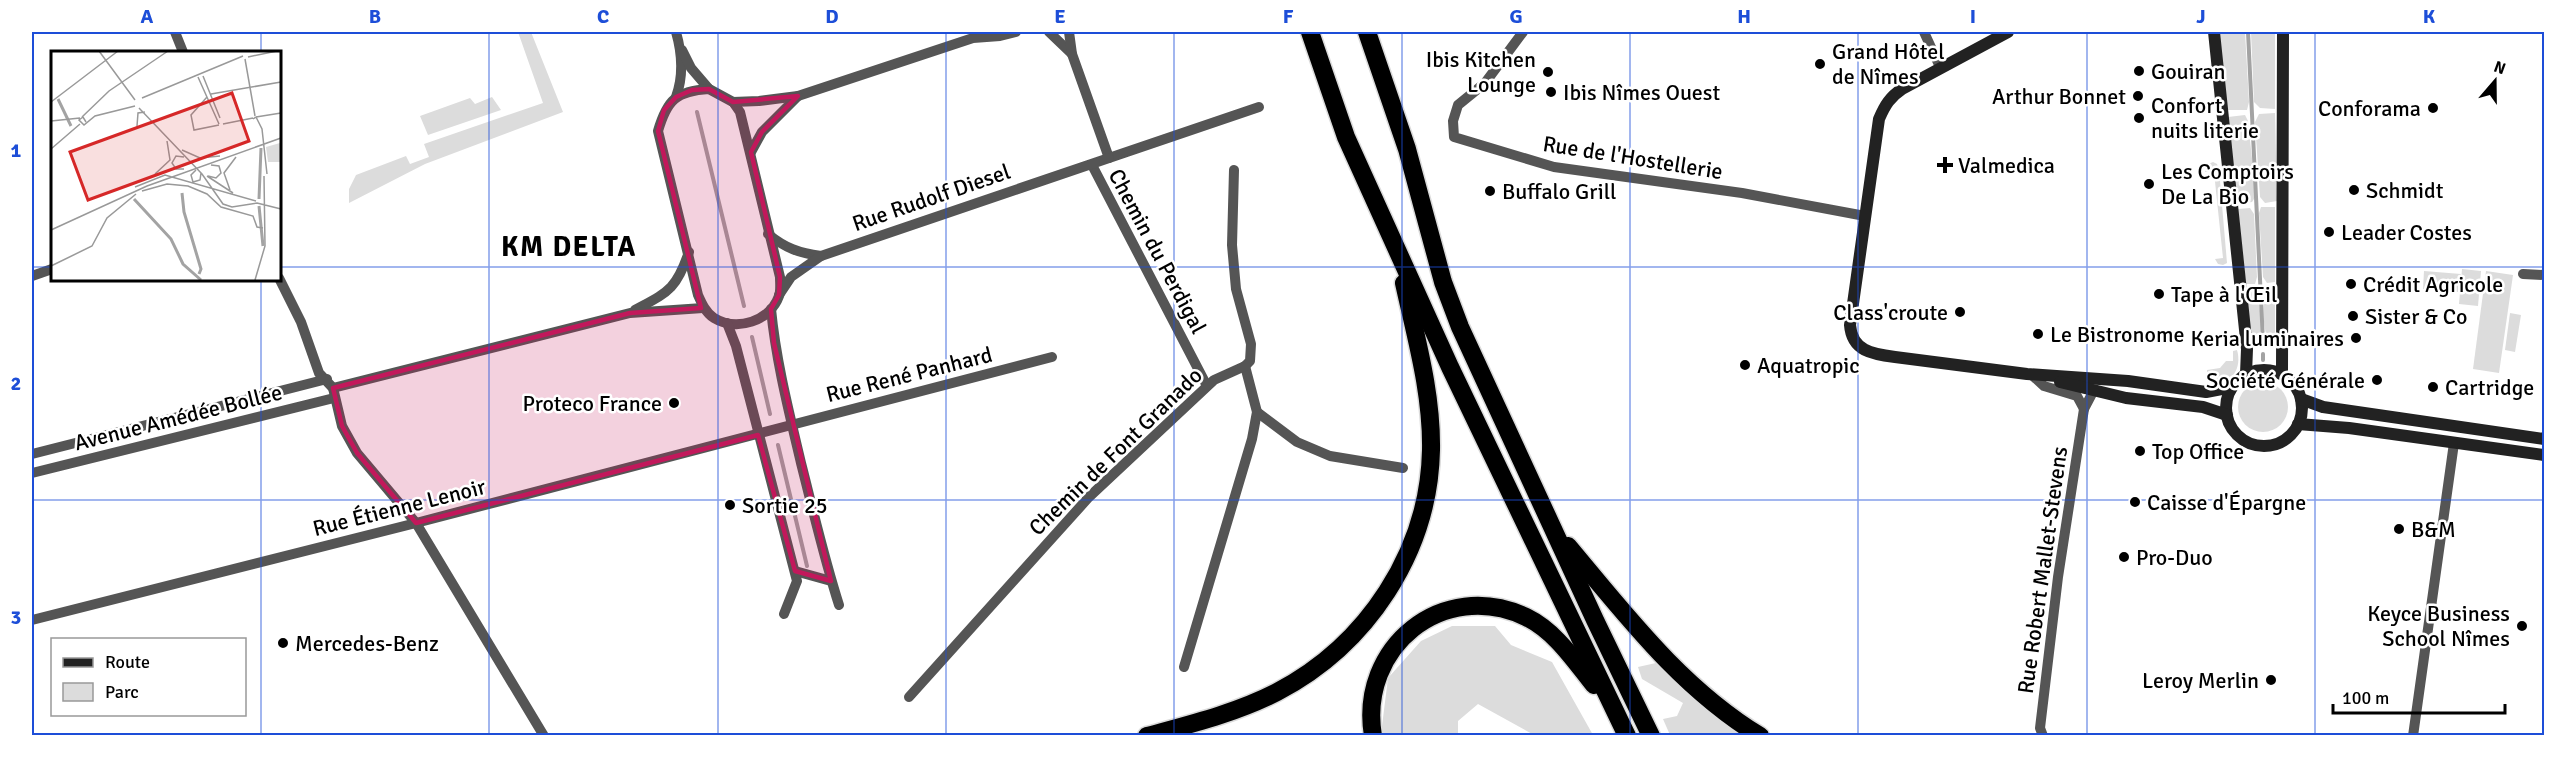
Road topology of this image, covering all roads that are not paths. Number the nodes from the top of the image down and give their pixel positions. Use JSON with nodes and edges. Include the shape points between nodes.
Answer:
{"nodes":[{"id":1,"x":175,"y":32,"type":"edge"},
{"id":2,"x":984,"y":32,"type":"edge"},
{"id":3,"x":1016,"y":32,"type":"edge"},
{"id":4,"x":1049,"y":32,"type":"edge"},
{"id":5,"x":1069,"y":32,"type":"edge"},
{"id":6,"x":1310,"y":32,"type":"edge"},
{"id":7,"x":1367,"y":32,"type":"edge"},
{"id":8,"x":1523,"y":32,"type":"edge"},
{"id":9,"x":1924,"y":32,"type":"edge"},
{"id":10,"x":2008,"y":32,"type":"edge"},
{"id":11,"x":2214,"y":32,"type":"edge"},
{"id":12,"x":2283,"y":32,"type":"edge"},
{"id":13,"x":677,"y":36,"type":"edge"},
{"id":14,"x":973,"y":38,"type":"junction"},
{"id":15,"x":183,"y":51,"type":"edge"},
{"id":16,"x":1072,"y":54,"type":"junction"},
{"id":17,"x":1940,"y":67,"type":"junction"},
{"id":18,"x":709,"y":89,"type":"junction"},
{"id":19,"x":798,"y":96,"type":"junction"},
{"id":20,"x":676,"y":97,"type":"junction"},
{"id":21,"x":733,"y":102,"type":"junction"},
{"id":22,"x":1259,"y":107,"type":"dead end"},
{"id":23,"x":751,"y":152,"type":"junction"},
{"id":24,"x":1109,"y":158,"type":"junction"},
{"id":25,"x":1092,"y":165,"type":"junction"},
{"id":26,"x":1234,"y":170,"type":"dead end"},
{"id":27,"x":1865,"y":216,"type":"junction"},
{"id":28,"x":768,"y":234,"type":"junction"},
{"id":29,"x":1396,"y":247,"type":"junction"},
{"id":30,"x":689,"y":252,"type":"junction"},
{"id":31,"x":821,"y":256,"type":"junction"},
{"id":32,"x":51,"y":269,"type":"edge"},
{"id":33,"x":2523,"y":274,"type":"dead end"},
{"id":34,"x":2544,"y":275,"type":"edge"},
{"id":35,"x":32,"y":276,"type":"edge"},
{"id":36,"x":280,"y":280,"type":"edge"},
{"id":37,"x":779,"y":295,"type":"junction"},
{"id":38,"x":703,"y":308,"type":"junction"},
{"id":39,"x":771,"y":309,"type":"junction"},
{"id":40,"x":630,"y":313,"type":"junction"},
{"id":41,"x":727,"y":323,"type":"junction"},
{"id":42,"x":1052,"y":357,"type":"dead end"},
{"id":43,"x":1245,"y":366,"type":"junction"},
{"id":44,"x":2246,"y":374,"type":"junction"},
{"id":45,"x":2282,"y":374,"type":"junction"},
{"id":46,"x":2030,"y":375,"type":"junction"},
{"id":47,"x":1207,"y":386,"type":"junction"},
{"id":48,"x":2232,"y":387,"type":"junction"},
{"id":49,"x":331,"y":388,"type":"junction"},
{"id":50,"x":2094,"y":390,"type":"junction"},
{"id":51,"x":2301,"y":399,"type":"junction"},
{"id":52,"x":2084,"y":409,"type":"junction"},
{"id":53,"x":1257,"y":412,"type":"junction"},
{"id":54,"x":2227,"y":415,"type":"junction"},
{"id":55,"x":792,"y":423,"type":"junction"},
{"id":56,"x":2298,"y":424,"type":"junction"},
{"id":57,"x":2456,"y":427,"type":"junction"},
{"id":58,"x":776,"y":429,"type":"joint"},
{"id":59,"x":758,"y":435,"type":"junction"},
{"id":60,"x":2544,"y":439,"type":"edge"},
{"id":61,"x":2454,"y":442,"type":"junction"},
{"id":62,"x":32,"y":454,"type":"edge"},
{"id":63,"x":2544,"y":455,"type":"edge"},
{"id":64,"x":1403,"y":468,"type":"dead end"},
{"id":65,"x":32,"y":473,"type":"edge"},
{"id":66,"x":1545,"y":510,"type":"junction"},
{"id":67,"x":416,"y":523,"type":"junction"},
{"id":68,"x":795,"y":571,"type":"junction"},
{"id":69,"x":831,"y":580,"type":"junction"},
{"id":70,"x":838,"y":605,"type":"dead end"},
{"id":71,"x":784,"y":614,"type":"dead end"},
{"id":72,"x":32,"y":620,"type":"edge"},
{"id":73,"x":1184,"y":667,"type":"dead end"},
{"id":74,"x":909,"y":697,"type":"dead end"},
{"id":75,"x":1615,"y":711,"type":"junction"},
{"id":76,"x":544,"y":735,"type":"edge"},
{"id":77,"x":1148,"y":735,"type":"edge"},
{"id":78,"x":1373,"y":735,"type":"edge"},
{"id":79,"x":1627,"y":735,"type":"edge"},
{"id":80,"x":1651,"y":735,"type":"edge"},
{"id":81,"x":1760,"y":735,"type":"edge"},
{"id":82,"x":2043,"y":735,"type":"edge"},
{"id":83,"x":2412,"y":735,"type":"edge"}],
"edges":[{"from":1,"to":15,"type":"street"},
{"from":2,"to":14,"type":"street"},
{"from":3,"to":14,"type":"street"},
{"from":4,"to":16,"type":"street"},
{"from":5,"to":16,"type":"street"},
{"from":6,"to":29,"type":"highway","via":[[1346,137]]},
{"from":7,"to":66,"type":"highway","via":[[1407,149],[1443,282]]},
{"from":8,"to":27,"type":"street","name":"Rue de l'Hostellerie","via":[[1485,82],[1458,105],[1454,136],[1554,167],[1742,193]]},
{"from":9,"to":17,"type":"street"},
{"from":10,"to":17,"type":"main road"},
{"from":11,"to":44,"type":"main road","via":[[2248,360]]},
{"from":12,"to":45,"type":"main road"},
{"from":13,"to":18,"type":"street","via":[[691,68]]},
{"from":13,"to":20,"type":"street","via":[[682,70]]},
{"from":14,"to":19,"type":"street"},
{"from":16,"to":24,"type":"street"},
{"from":17,"to":27,"type":"main road","via":[[1892,96],[1885,105],[1879,119]]},
{"from":18,"to":20,"type":"street","via":[[692,90]]},
{"from":18,"to":21,"type":"street"},
{"from":19,"to":21,"type":"street"},
{"from":19,"to":23,"type":"street","via":[[762,132]]},
{"from":20,"to":30,"type":"street","via":[[664,110],[658,130]]},
{"from":21,"to":23,"type":"street","via":[[740,112]]},
{"from":22,"to":24,"type":"street","name":"Rue Rudolf Diesel"},
{"from":23,"to":28,"type":"street"},
{"from":24,"to":25,"type":"street","name":"Rue Rudolf Diesel"},
{"from":25,"to":31,"type":"street","name":"Rue Rudolf Diesel"},
{"from":25,"to":47,"type":"street","name":"Chemin du Perdigal"},
{"from":26,"to":43,"type":"street","via":[[1232,245],[1236,289],[1252,355]]},
{"from":27,"to":46,"type":"main road","via":[[1850,325],[1858,348],[1873,354]]},
{"from":28,"to":31,"type":"street","via":[[798,253]]},
{"from":28,"to":37,"type":"street","via":[[780,277]]},
{"from":29,"to":75,"type":"highway","via":[[1505,486]]},
{"from":29,"to":77,"type":"highway","via":[[1427,394],[1431,449],[1423,511],[1397,575],[1347,641],[1297,681],[1238,709]]},
{"from":30,"to":38,"type":"street"},
{"from":30,"to":40,"type":"street","name":"Avenue Amédée Bollée","via":[[681,277],[666,293]]},
{"from":31,"to":37,"type":"street","name":"Rue Rudolf Diesel","via":[[791,277]]},
{"from":32,"to":35,"type":"street"},
{"from":33,"to":34,"type":"street"},
{"from":36,"to":49,"type":"street","via":[[301,322],[319,373]]},
{"from":37,"to":39,"type":"street","name":"Rue Rudolf Diesel"},
{"from":38,"to":40,"type":"street","name":"Avenue Amédée Bollée"},
{"from":38,"to":41,"type":"street"},
{"from":39,"to":41,"type":"street","via":[[758,320]]},
{"from":39,"to":55,"type":"street","via":[[774,343]]},
{"from":40,"to":49,"type":"street","name":"Avenue Amédée Bollée"},
{"from":41,"to":59,"type":"street"},
{"from":42,"to":55,"type":"street","name":"Rue René Panhard"},
{"from":43,"to":47,"type":"street","name":"Chemin de Font Granado"},
{"from":43,"to":53,"type":"street"},
{"from":44,"to":45,"type":"main road","via":[[2270,370]]},
{"from":44,"to":48,"type":"main road"},
{"from":45,"to":51,"type":"main road"},
{"from":46,"to":48,"type":"main road","via":[[2128,381],[2206,392]]},
{"from":46,"to":50,"type":"main road"},
{"from":46,"to":52,"type":"street","via":[[2044,386],[2077,396]]},
{"from":47,"to":74,"type":"street","name":"Chemin de Font Granado","via":[[1089,497]]},
{"from":48,"to":54,"type":"main road"},
{"from":49,"to":62,"type":"street","name":"Avenue Amédée Bollée"},
{"from":49,"to":65,"type":"street","name":"Avenue Amédée Bollée"},
{"from":49,"to":67,"type":"street","via":[[342,426],[357,453]]},
{"from":50,"to":52,"type":"street","name":"Rue Robert Mallet-Stevens"},
{"from":50,"to":54,"type":"main road","via":[[2203,407]]},
{"from":51,"to":56,"type":"main road"},
{"from":51,"to":57,"type":"main road","via":[[2323,408]]},
{"from":52,"to":82,"type":"street","name":"Rue Robert Mallet-Stevens","via":[[2057,589],[2040,728]]},
{"from":53,"to":64,"type":"street","via":[[1297,442],[1330,456]]},
{"from":53,"to":73,"type":"street"},
{"from":54,"to":56,"type":"main road","via":[[2238,435],[2259,445],[2282,441]]},
{"from":55,"to":58,"type":"street","name":"Rue René Panhard"},
{"from":55,"to":69,"type":"street"},
{"from":56,"to":61,"type":"main road"},
{"from":57,"to":60,"type":"main road"},
{"from":57,"to":61,"type":"main road"},
{"from":58,"to":59,"type":"street","name":"Rue Étienne Lenoir"},
{"from":59,"to":67,"type":"street","name":"Rue Étienne Lenoir"},
{"from":59,"to":68,"type":"street"},
{"from":61,"to":63,"type":"main road"},
{"from":61,"to":83,"type":"street"},
{"from":66,"to":80,"type":"highway"},
{"from":66,"to":81,"type":"highway","via":[[1566,543],[1652,645],[1701,692]]},
{"from":67,"to":72,"type":"street","name":"Rue Étienne Lenoir"},
{"from":67,"to":76,"type":"street"},
{"from":68,"to":69,"type":"street"},
{"from":68,"to":71,"type":"street","via":[[797,581]]},
{"from":69,"to":70,"type":"street"},
{"from":75,"to":78,"type":"highway","via":[[1563,647],[1538,624],[1494,606],[1467,606],[1434,615],[1390,651],[1373,696]]},
{"from":75,"to":79,"type":"highway"}]}
